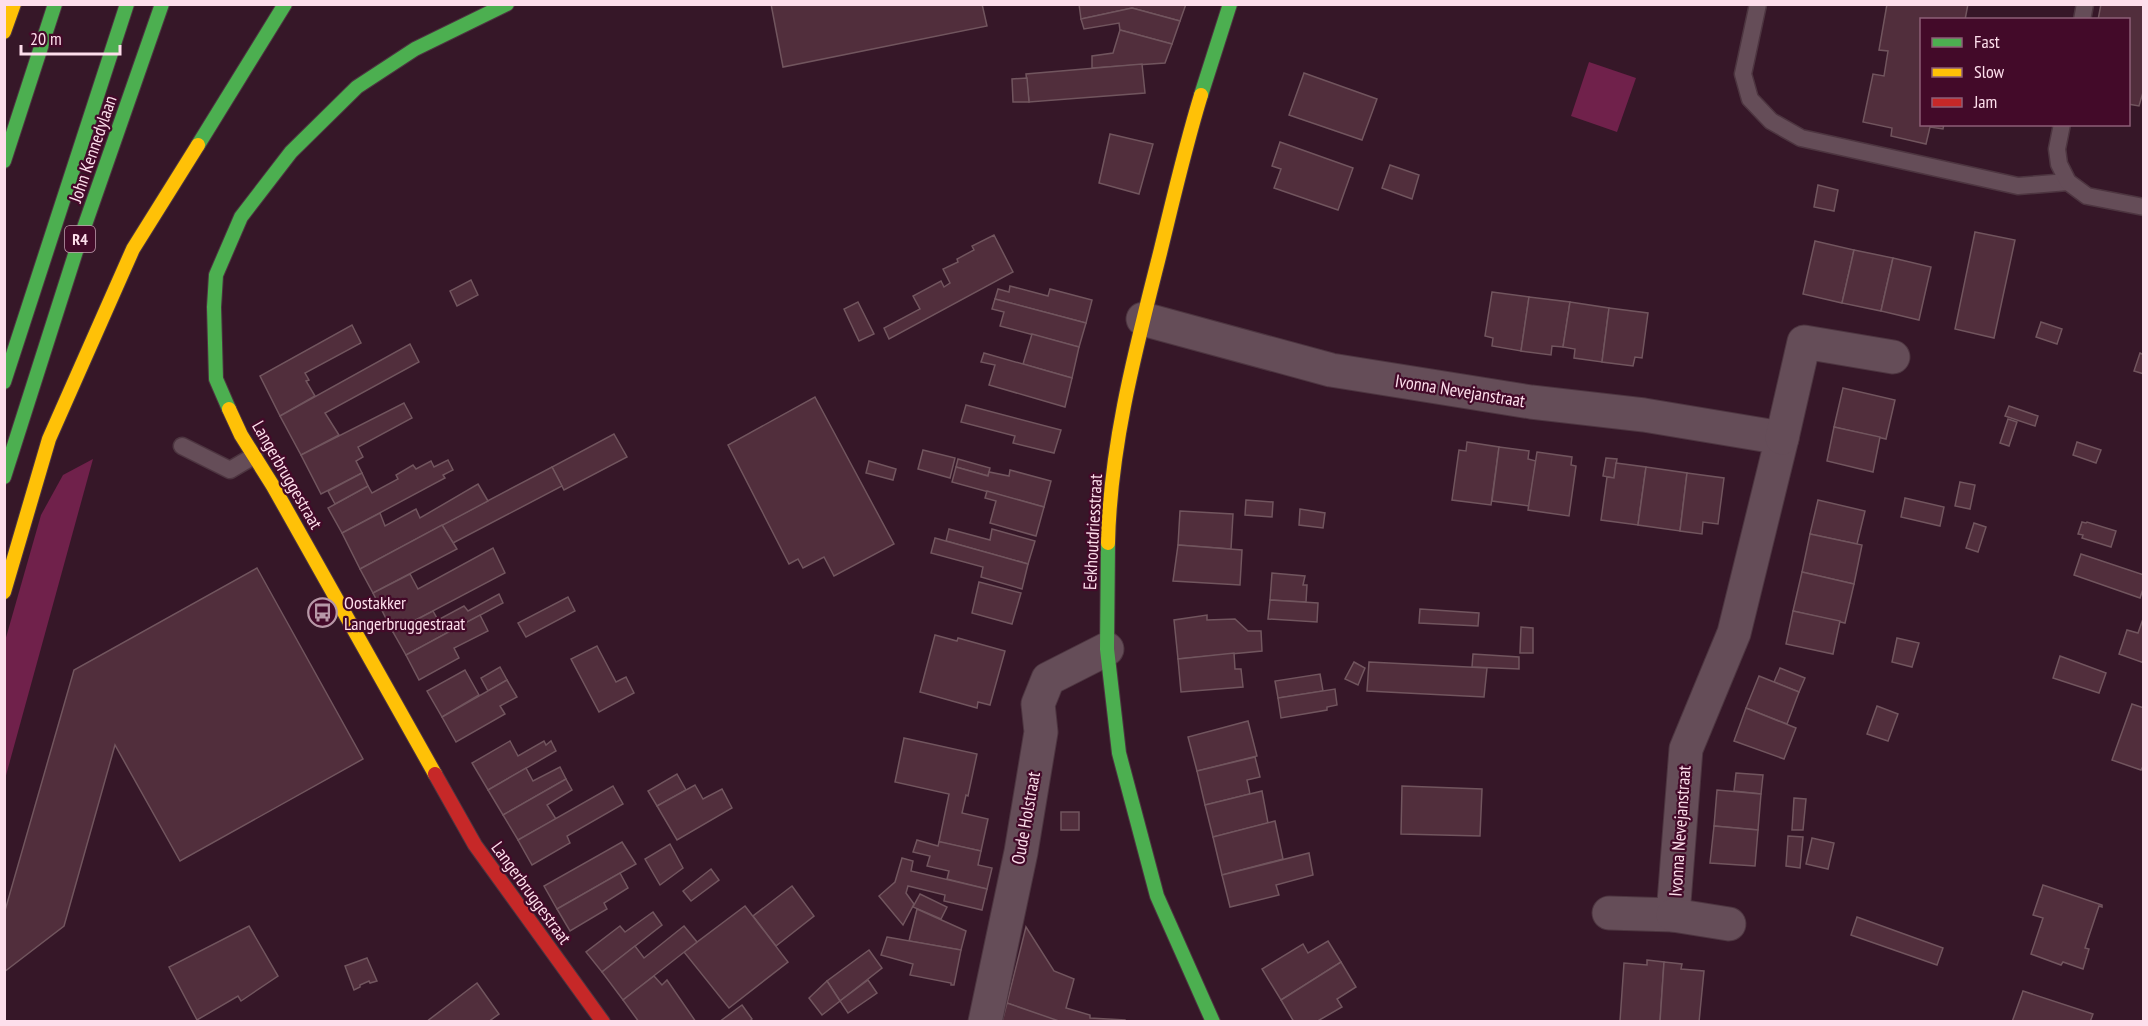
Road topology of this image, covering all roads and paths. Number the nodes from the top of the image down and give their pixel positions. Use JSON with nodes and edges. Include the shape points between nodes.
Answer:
{"nodes":[{"id":1,"x":14,"y":4,"type":"edge"},
{"id":2,"x":56,"y":4,"type":"edge"},
{"id":3,"x":127,"y":4,"type":"edge"},
{"id":4,"x":162,"y":4,"type":"edge"},
{"id":5,"x":285,"y":4,"type":"edge"},
{"id":6,"x":507,"y":4,"type":"edge"},
{"id":7,"x":1230,"y":4,"type":"edge"},
{"id":8,"x":1758,"y":4,"type":"edge"},
{"id":9,"x":4,"y":32,"type":"edge"},
{"id":10,"x":2062,"y":126,"type":"edge"},
{"id":11,"x":4,"y":161,"type":"edge"},
{"id":12,"x":2068,"y":182,"type":"junction"},
{"id":13,"x":2144,"y":207,"type":"edge"},
{"id":14,"x":1143,"y":319,"type":"junction"},
{"id":15,"x":1893,"y":357,"type":"dead end"},
{"id":16,"x":4,"y":382,"type":"edge"},
{"id":17,"x":1782,"y":438,"type":"junction"},
{"id":18,"x":182,"y":446,"type":"dead end"},
{"id":19,"x":254,"y":456,"type":"junction"},
{"id":20,"x":4,"y":477,"type":"edge"},
{"id":21,"x":4,"y":592,"type":"edge"},
{"id":22,"x":1107,"y":649,"type":"junction"},
{"id":23,"x":1609,"y":913,"type":"dead end"},
{"id":24,"x":1673,"y":915,"type":"junction"},
{"id":25,"x":1729,"y":924,"type":"dead end"},
{"id":26,"x":603,"y":1022,"type":"edge"},
{"id":27,"x":985,"y":1022,"type":"edge"},
{"id":28,"x":1213,"y":1022,"type":"edge"}],
"edges":[{"from":1,"to":9,"type":"main road"},
{"from":2,"to":11,"type":"main road"},
{"from":3,"to":16,"type":"main road","name":"John Kennedylaan","number":"R4"},
{"from":4,"to":20,"type":"main road","name":"John Kennedylaan","number":"R4","via":[[79,242]]},
{"from":5,"to":21,"type":"main road","via":[[134,249],[49,439]]},
{"from":6,"to":19,"type":"main road","name":"Langerbruggestraat","via":[[415,49],[357,87],[291,152],[241,217],[216,275],[216,379]]},
{"from":7,"to":14,"type":"main road","name":"Eekhoutdriesstraat","via":[[1196,112]]},
{"from":8,"to":12,"type":"lane","via":[[1743,74],[1750,99],[1771,121],[1801,138],[2018,186]]},
{"from":10,"to":12,"type":"lane","via":[[2057,149]]},
{"from":12,"to":13,"type":"lane","via":[[2087,196]]},
{"from":14,"to":17,"type":"street","name":"Ivonna Nevejanstraat","via":[[1331,370]]},
{"from":14,"to":22,"type":"main road","name":"Eekhoutdriesstraat","via":[[1109,501]]},
{"from":15,"to":17,"type":"street","name":"Ivonna Nevejanstraat","via":[[1804,342]]},
{"from":17,"to":24,"type":"street","name":"Ivonna Nevejanstraat","via":[[1734,633],[1686,749]]},
{"from":18,"to":19,"type":"lane","via":[[230,470]]},
{"from":19,"to":26,"type":"main road","name":"Langerbruggestraat","via":[[475,844]]},
{"from":22,"to":27,"type":"street","name":"Oude Holstraat","via":[[1048,679],[1038,704],[1041,732]]},
{"from":22,"to":28,"type":"main road","name":"Eekhoutdriesstraat","via":[[1119,753],[1157,896]]},
{"from":23,"to":24,"type":"street","name":"Ivonna Nevejanstraat"},
{"from":24,"to":25,"type":"street","name":"Ivonna Nevejanstraat"}]}
